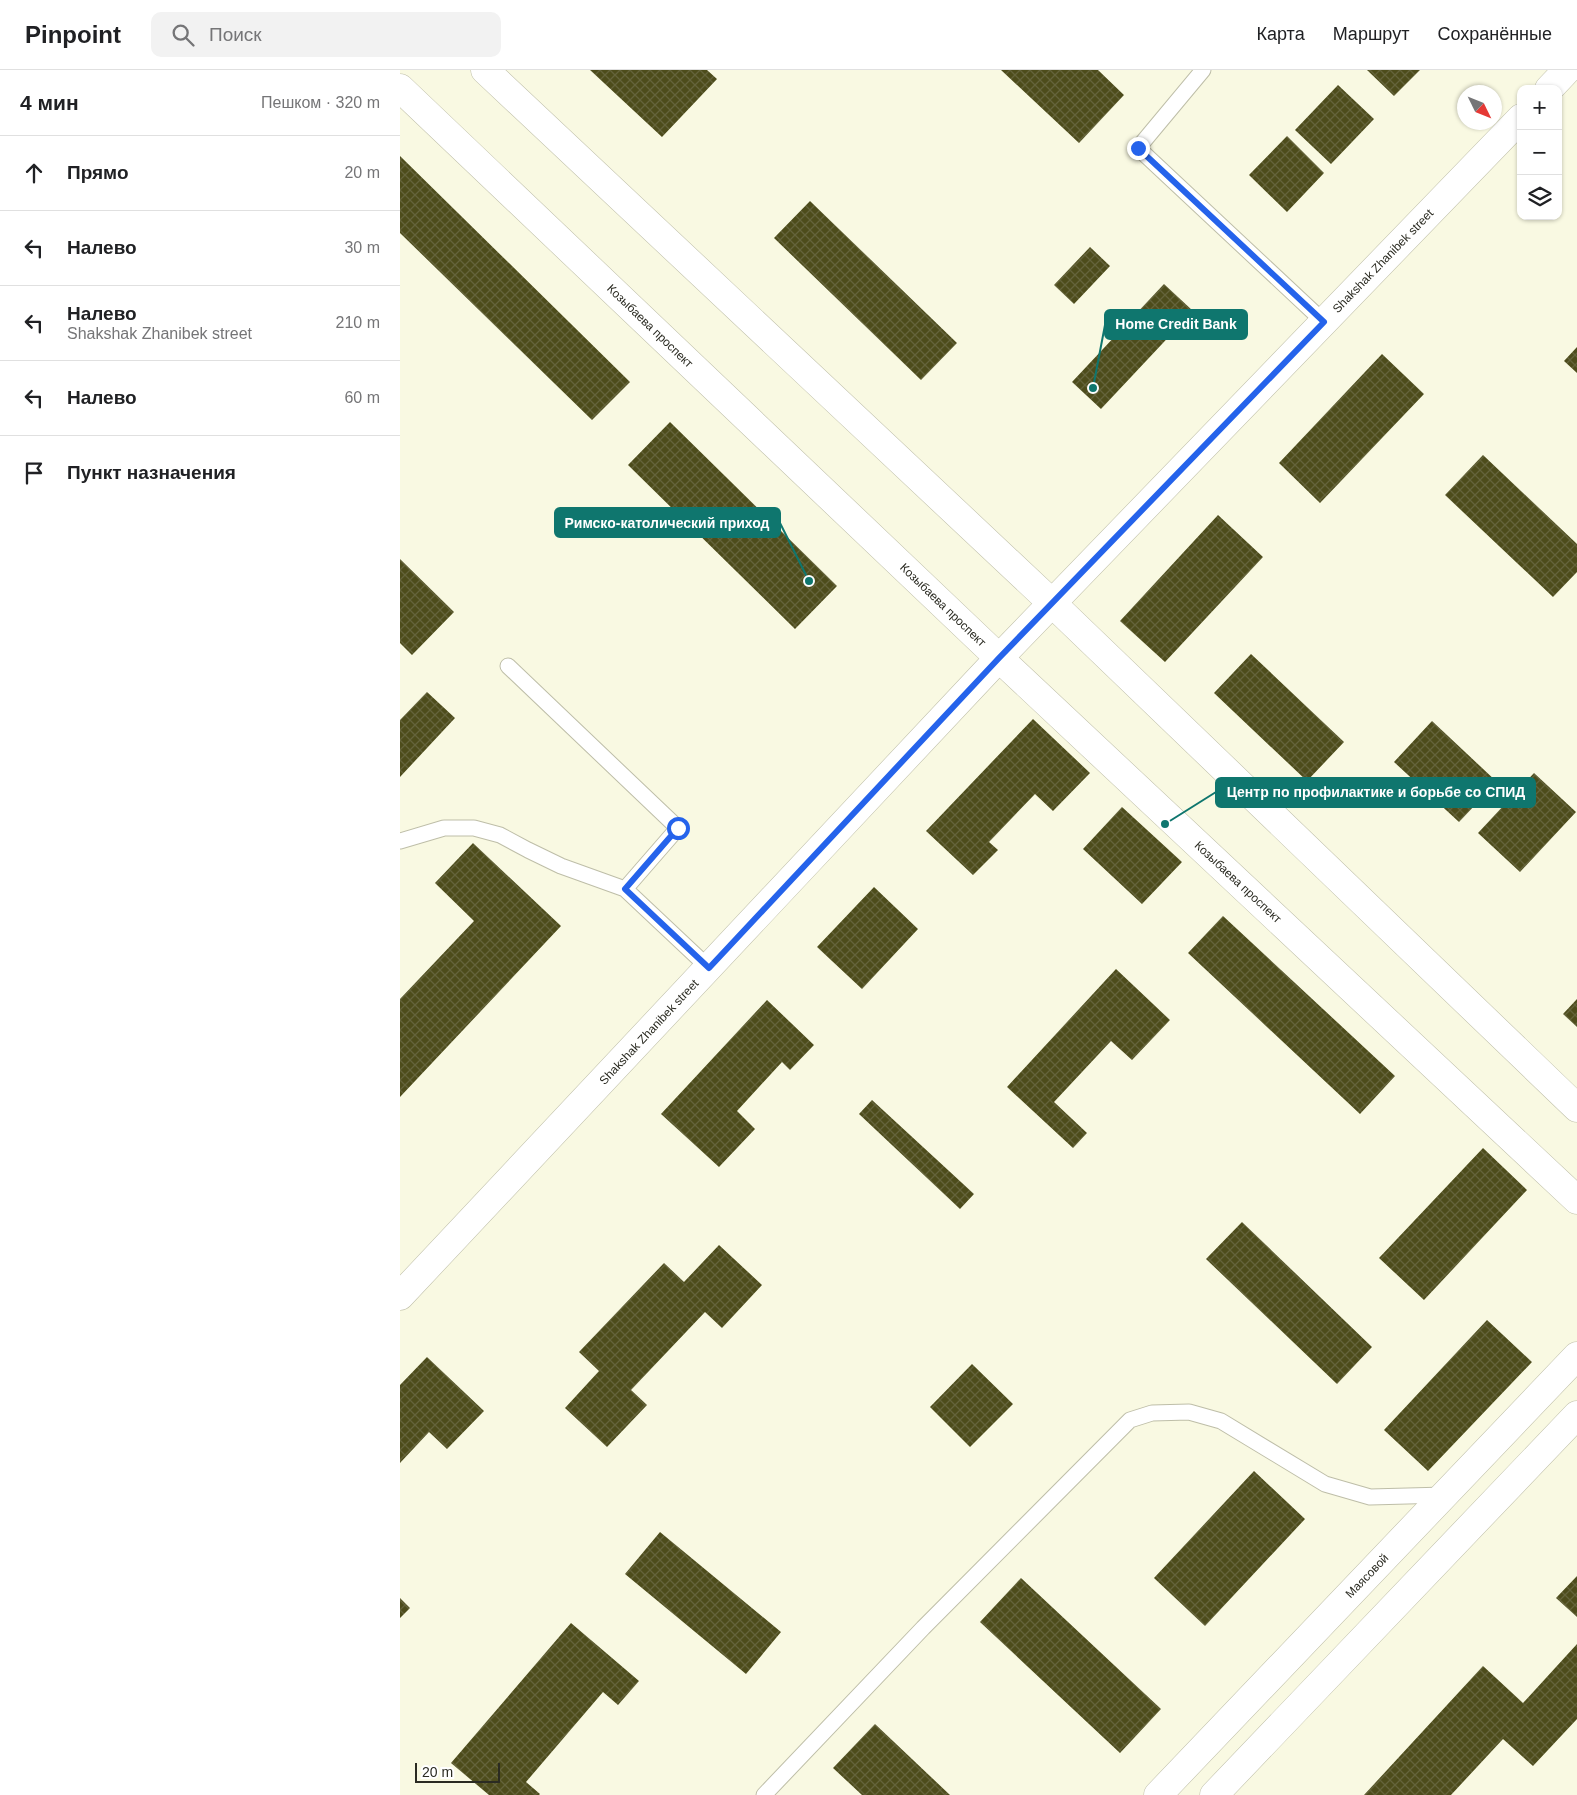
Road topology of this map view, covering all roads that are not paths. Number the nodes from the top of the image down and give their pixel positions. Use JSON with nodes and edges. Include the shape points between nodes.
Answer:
{"nodes":[{"id":1,"x":485,"y":70,"type":"edge"},
{"id":2,"x":1203,"y":70,"type":"edge"},
{"id":3,"x":1567,"y":70,"type":"edge"},
{"id":4,"x":1553,"y":85,"type":"edge"},
{"id":5,"x":400,"y":88,"type":"edge"},
{"id":6,"x":1517,"y":122,"type":"edge"},
{"id":7,"x":1324,"y":322,"type":"junction"},
{"id":8,"x":1053,"y":604,"type":"junction"},
{"id":9,"x":999,"y":658,"type":"junction"},
{"id":10,"x":508,"y":666,"type":"dead end"},
{"id":11,"x":400,"y":841,"type":"edge"},
{"id":12,"x":625,"y":889,"type":"junction"},
{"id":13,"x":709,"y":968,"type":"junction"},
{"id":14,"x":1577,"y":1108,"type":"edge"},
{"id":15,"x":1577,"y":1200,"type":"edge"},
{"id":16,"x":400,"y":1296,"type":"edge"},
{"id":17,"x":1577,"y":1356,"type":"edge"},
{"id":18,"x":1577,"y":1415,"type":"edge"},
{"id":19,"x":1445,"y":1495,"type":"junction"},
{"id":20,"x":764,"y":1795,"type":"edge"},
{"id":21,"x":1158,"y":1795,"type":"edge"},
{"id":22,"x":1214,"y":1795,"type":"edge"}],
"edges":[{"from":1,"to":8,"type":"street"},
{"from":2,"to":7,"type":"lane","via":[[1138,148]]},
{"from":3,"to":4,"type":"street"},
{"from":5,"to":9,"type":"street","name":"Козыбаева проспект"},
{"from":6,"to":7,"type":"street","name":"Shakshak Zhanibek street"},
{"from":7,"to":8,"type":"street","name":"Shakshak Zhanibek street"},
{"from":8,"to":9,"type":"street","name":"Shakshak Zhanibek street"},
{"from":8,"to":14,"type":"street"},
{"from":9,"to":13,"type":"street","name":"Shakshak Zhanibek street"},
{"from":9,"to":15,"type":"street","name":"Козыбаева проспект"},
{"from":10,"to":12,"type":"lane","via":[[678,828]]},
{"from":11,"to":12,"type":"lane","via":[[444,828],[474,828],[500,835],[561,866]]},
{"from":12,"to":13,"type":"lane"},
{"from":13,"to":16,"type":"street","name":"Shakshak Zhanibek street"},
{"from":17,"to":19,"type":"street","name":"Маясовой"},
{"from":18,"to":22,"type":"street"},
{"from":19,"to":20,"type":"lane","via":[[1370,1497],[1325,1484],[1221,1421],[1189,1412],[1152,1413],[1130,1420],[923,1628]]},
{"from":19,"to":21,"type":"street","name":"Маясовой"}]}
